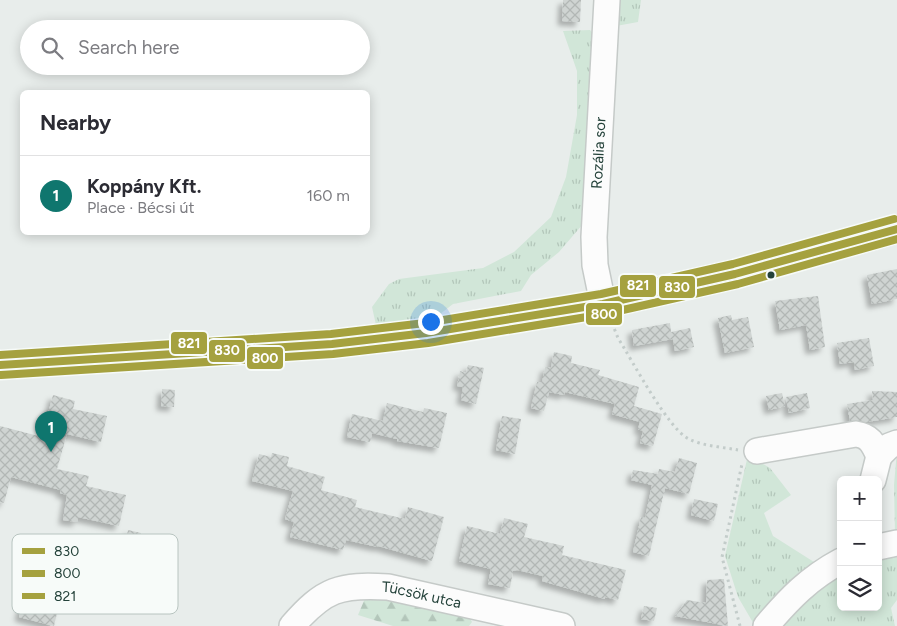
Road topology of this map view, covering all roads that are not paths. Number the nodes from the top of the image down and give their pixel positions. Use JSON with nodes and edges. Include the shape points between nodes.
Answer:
{"nodes":[{"id":1,"x":607,"y":0,"type":"edge"},
{"id":2,"x":897,"y":230,"type":"edge"},
{"id":3,"x":603,"y":304,"type":"junction"},
{"id":4,"x":0,"y":365,"type":"edge"},
{"id":5,"x":888,"y":449,"type":"edge"},
{"id":6,"x":748,"y":454,"type":"road end"},
{"id":7,"x":875,"y":476,"type":"edge"},
{"id":8,"x":897,"y":543,"type":"edge"},
{"id":9,"x":882,"y":546,"type":"edge"},
{"id":10,"x":837,"y":563,"type":"edge"},
{"id":11,"x":292,"y":626,"type":"edge"},
{"id":12,"x":562,"y":626,"type":"edge"},
{"id":13,"x":766,"y":626,"type":"edge"}],
"edges":[{"from":1,"to":3,"type":"street","name":"Rozália sor","via":[[594,237],[595,265]]},
{"from":2,"to":3,"type":"main road","via":[[735,274]]},
{"from":3,"to":4,"type":"main road","via":[[426,333],[332,344]]},
{"from":5,"to":6,"type":"street","via":[[856,434]]},
{"from":5,"to":7,"type":"street"},
{"from":8,"to":9,"type":"street"},
{"from":10,"to":13,"type":"street","via":[[794,593]]},
{"from":11,"to":12,"type":"street","name":"Tücsök utca","via":[[311,604],[326,594],[360,585],[388,587]]}]}
